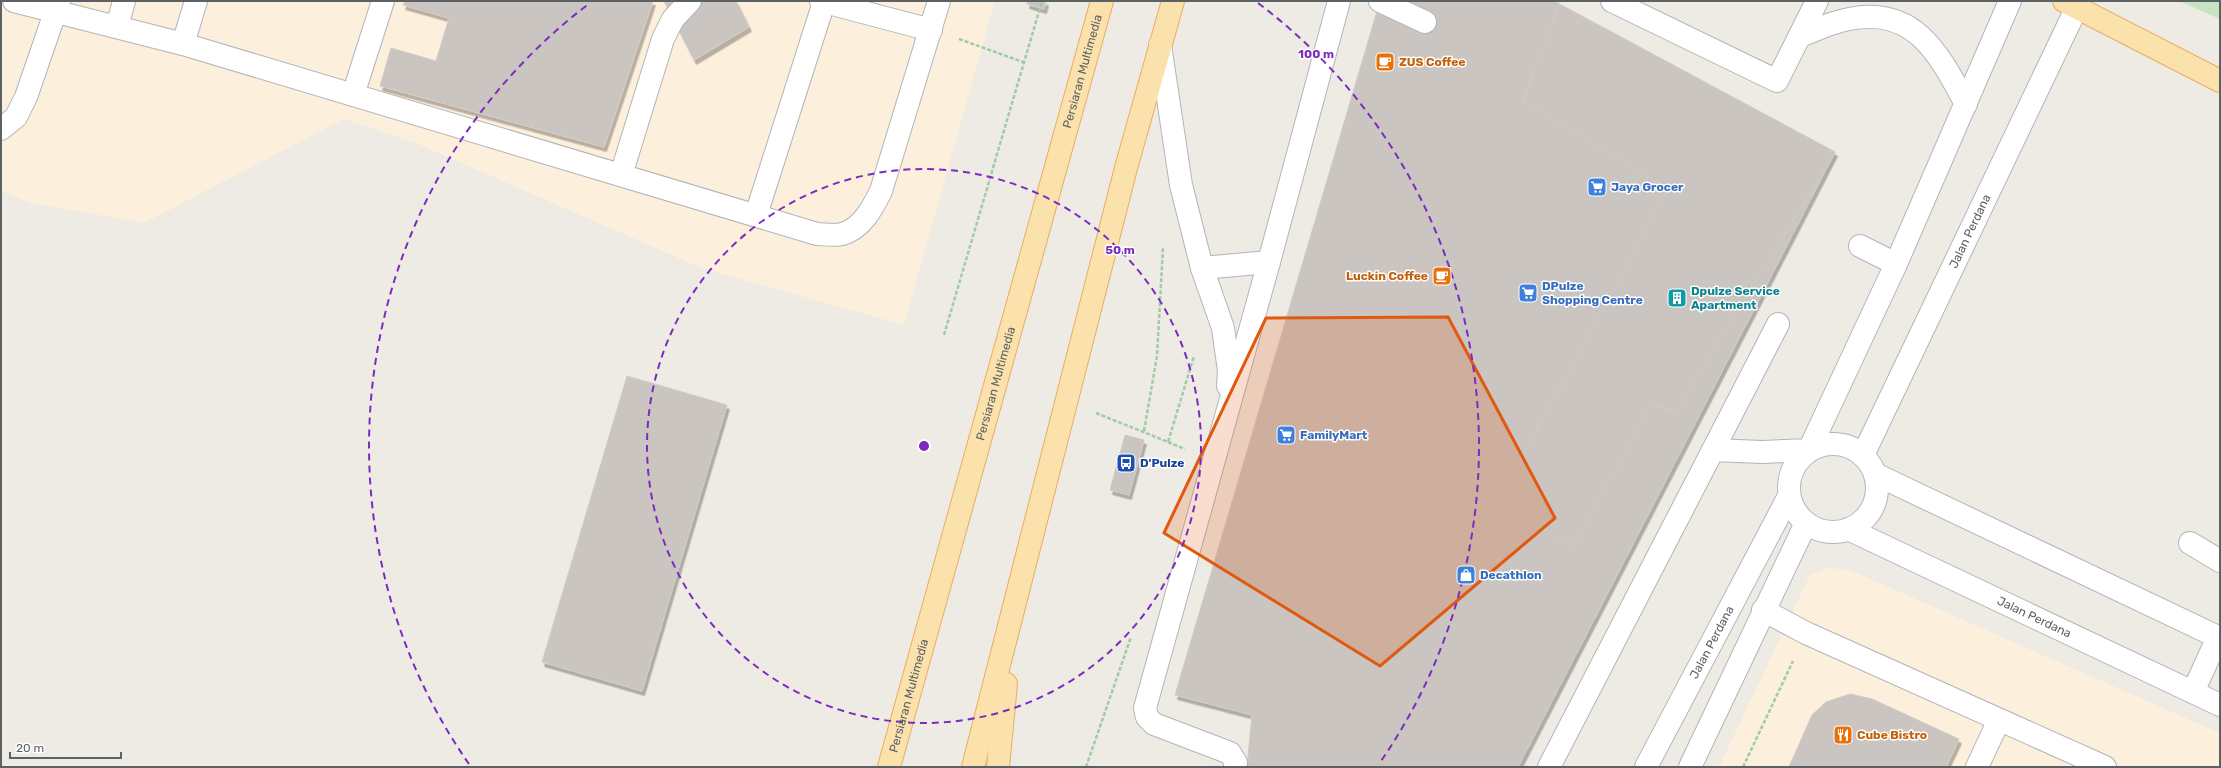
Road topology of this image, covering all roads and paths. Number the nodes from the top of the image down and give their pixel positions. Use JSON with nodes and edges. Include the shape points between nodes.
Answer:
{"nodes":[{"id":1,"x":14,"y":1,"type":"edge"},
{"id":2,"x":124,"y":1,"type":"edge"},
{"id":3,"x":196,"y":1,"type":"edge"},
{"id":4,"x":383,"y":1,"type":"edge"},
{"id":5,"x":690,"y":1,"type":"edge"},
{"id":6,"x":939,"y":1,"type":"edge"},
{"id":7,"x":1042,"y":1,"type":"edge"},
{"id":8,"x":1102,"y":1,"type":"edge"},
{"id":9,"x":1173,"y":1,"type":"edge"},
{"id":10,"x":1339,"y":1,"type":"edge"},
{"id":11,"x":1380,"y":1,"type":"edge"},
{"id":12,"x":1612,"y":1,"type":"edge"},
{"id":13,"x":1817,"y":1,"type":"edge"},
{"id":14,"x":2010,"y":1,"type":"edge"},
{"id":15,"x":822,"y":2,"type":"edge"},
{"id":16,"x":2070,"y":4,"type":"edge"},
{"id":17,"x":57,"y":6,"type":"edge"},
{"id":18,"x":1425,"y":22,"type":"dead end"},
{"id":19,"x":117,"y":27,"type":"junction"},
{"id":20,"x":931,"y":30,"type":"junction"},
{"id":21,"x":1800,"y":36,"type":"junction"},
{"id":22,"x":183,"y":44,"type":"junction"},
{"id":23,"x":1160,"y":45,"type":"junction"},
{"id":24,"x":1023,"y":62,"type":"junction"},
{"id":25,"x":2220,"y":81,"type":"edge"},
{"id":26,"x":354,"y":95,"type":"junction"},
{"id":27,"x":1966,"y":104,"type":"junction"},
{"id":28,"x":1,"y":129,"type":"edge"},
{"id":29,"x":621,"y":175,"type":"junction"},
{"id":30,"x":756,"y":215,"type":"junction"},
{"id":31,"x":1164,"y":241,"type":"dead end"},
{"id":32,"x":1860,"y":246,"type":"dead end"},
{"id":33,"x":1269,"y":262,"type":"junction"},
{"id":34,"x":1896,"y":264,"type":"junction"},
{"id":35,"x":1202,"y":268,"type":"junction"},
{"id":36,"x":1778,"y":324,"type":"dead end"},
{"id":37,"x":944,"y":335,"type":"dead end"},
{"id":38,"x":1197,"y":348,"type":"dead end"},
{"id":39,"x":1066,"y":402,"type":"junction"},
{"id":40,"x":1225,"y":419,"type":"junction"},
{"id":41,"x":1144,"y":431,"type":"junction"},
{"id":42,"x":1713,"y":450,"type":"junction"},
{"id":43,"x":1809,"y":450,"type":"junction"},
{"id":44,"x":1863,"y":456,"type":"junction"},
{"id":45,"x":1875,"y":474,"type":"junction"},
{"id":46,"x":1789,"y":496,"type":"junction"},
{"id":47,"x":1806,"y":523,"type":"junction"},
{"id":48,"x":1848,"y":529,"type":"junction"},
{"id":49,"x":2190,"y":543,"type":"dead end"},
{"id":50,"x":2220,"y":561,"type":"edge"},
{"id":51,"x":1014,"y":608,"type":"junction"},
{"id":52,"x":1763,"y":610,"type":"junction"},
{"id":53,"x":1806,"y":633,"type":"junction"},
{"id":54,"x":2219,"y":638,"type":"edge"},
{"id":55,"x":2193,"y":692,"type":"junction"},
{"id":56,"x":2220,"y":705,"type":"edge"},
{"id":57,"x":1998,"y":720,"type":"junction"},
{"id":58,"x":889,"y":767,"type":"edge"},
{"id":59,"x":973,"y":767,"type":"edge"},
{"id":60,"x":998,"y":767,"type":"edge"},
{"id":61,"x":1235,"y":767,"type":"edge"},
{"id":62,"x":1549,"y":767,"type":"edge"},
{"id":63,"x":1646,"y":767,"type":"edge"},
{"id":64,"x":1690,"y":767,"type":"edge"},
{"id":65,"x":1743,"y":767,"type":"edge"},
{"id":66,"x":1977,"y":767,"type":"edge"},
{"id":67,"x":2105,"y":767,"type":"edge"}],
"edges":[{"from":1,"to":17,"type":"street"},
{"from":2,"to":19,"type":"street"},
{"from":3,"to":22,"type":"street"},
{"from":4,"to":26,"type":"street"},
{"from":5,"to":29,"type":"street","via":[[673,19],[663,39]]},
{"from":6,"to":20,"type":"street"},
{"from":7,"to":24,"type":"path"},
{"from":8,"to":58,"type":"main road","name":"Persiaran Multimedia"},
{"from":9,"to":23,"type":"main road"},
{"from":10,"to":33,"type":"street"},
{"from":11,"to":18,"type":"street"},
{"from":12,"to":21,"type":"street","via":[[1777,81]]},
{"from":13,"to":21,"type":"street"},
{"from":14,"to":27,"type":"street","name":"Jalan Perdana"},
{"from":15,"to":20,"type":"street"},
{"from":15,"to":30,"type":"street"},
{"from":16,"to":25,"type":"main road"},
{"from":16,"to":44,"type":"street","name":"Jalan Perdana"},
{"from":17,"to":19,"type":"street"},
{"from":17,"to":28,"type":"street","via":[[26,97],[16,118]]},
{"from":19,"to":22,"type":"street"},
{"from":20,"to":24,"type":"path"},
{"from":20,"to":30,"type":"street","via":[[881,191],[872,210],[859,224],[842,234],[817,234]]},
{"from":21,"to":27,"type":"street","via":[[1847,19],[1866,16],[1904,24],[1916,31],[1944,63]]},
{"from":22,"to":26,"type":"street"},
{"from":23,"to":35,"type":"street","via":[[1181,185]]},
{"from":23,"to":39,"type":"main road"},
{"from":24,"to":37,"type":"path"},
{"from":26,"to":29,"type":"street"},
{"from":27,"to":34,"type":"street","name":"Jalan Perdana"},
{"from":29,"to":30,"type":"street"},
{"from":31,"to":41,"type":"path","via":[[1157,356]]},
{"from":32,"to":34,"type":"street"},
{"from":33,"to":35,"type":"street"},
{"from":33,"to":40,"type":"street"},
{"from":34,"to":43,"type":"street","name":"Jalan Perdana"},
{"from":35,"to":40,"type":"street","via":[[1223,328],[1229,371]]},
{"from":36,"to":42,"type":"street"},
{"from":38,"to":41,"type":"path","via":[[1168,442]]},
{"from":39,"to":41,"type":"path"},
{"from":39,"to":51,"type":"main road"},
{"from":40,"to":61,"type":"street","via":[[1145,708],[1147,718],[1154,724],[1230,753],[1236,762]]},
{"from":42,"to":43,"type":"street"},
{"from":42,"to":62,"type":"street"},
{"from":43,"to":44,"type":"street","name":"Jalan Perdana","via":[[1828,443],[1856,449]]},
{"from":43,"to":46,"type":"street","name":"Jalan Perdana","via":[[1795,465],[1791,475]]},
{"from":44,"to":45,"type":"street","name":"Jalan Perdana"},
{"from":45,"to":48,"type":"street","via":[[1875,501],[1860,523]]},
{"from":45,"to":54,"type":"street"},
{"from":46,"to":47,"type":"street","via":[[1798,515]]},
{"from":46,"to":63,"type":"street","name":"Jalan Perdana"},
{"from":47,"to":48,"type":"street","via":[[1822,531]]},
{"from":47,"to":52,"type":"street"},
{"from":48,"to":55,"type":"street","name":"Jalan Perdana"},
{"from":49,"to":50,"type":"street"},
{"from":51,"to":59,"type":"main road"},
{"from":51,"to":60,"type":"main road"},
{"from":52,"to":53,"type":"street"},
{"from":52,"to":64,"type":"street"},
{"from":53,"to":57,"type":"street"},
{"from":53,"to":65,"type":"path"},
{"from":54,"to":55,"type":"street"},
{"from":55,"to":56,"type":"street","name":"Jalan Perdana"},
{"from":57,"to":66,"type":"street"},
{"from":57,"to":67,"type":"street"}]}
